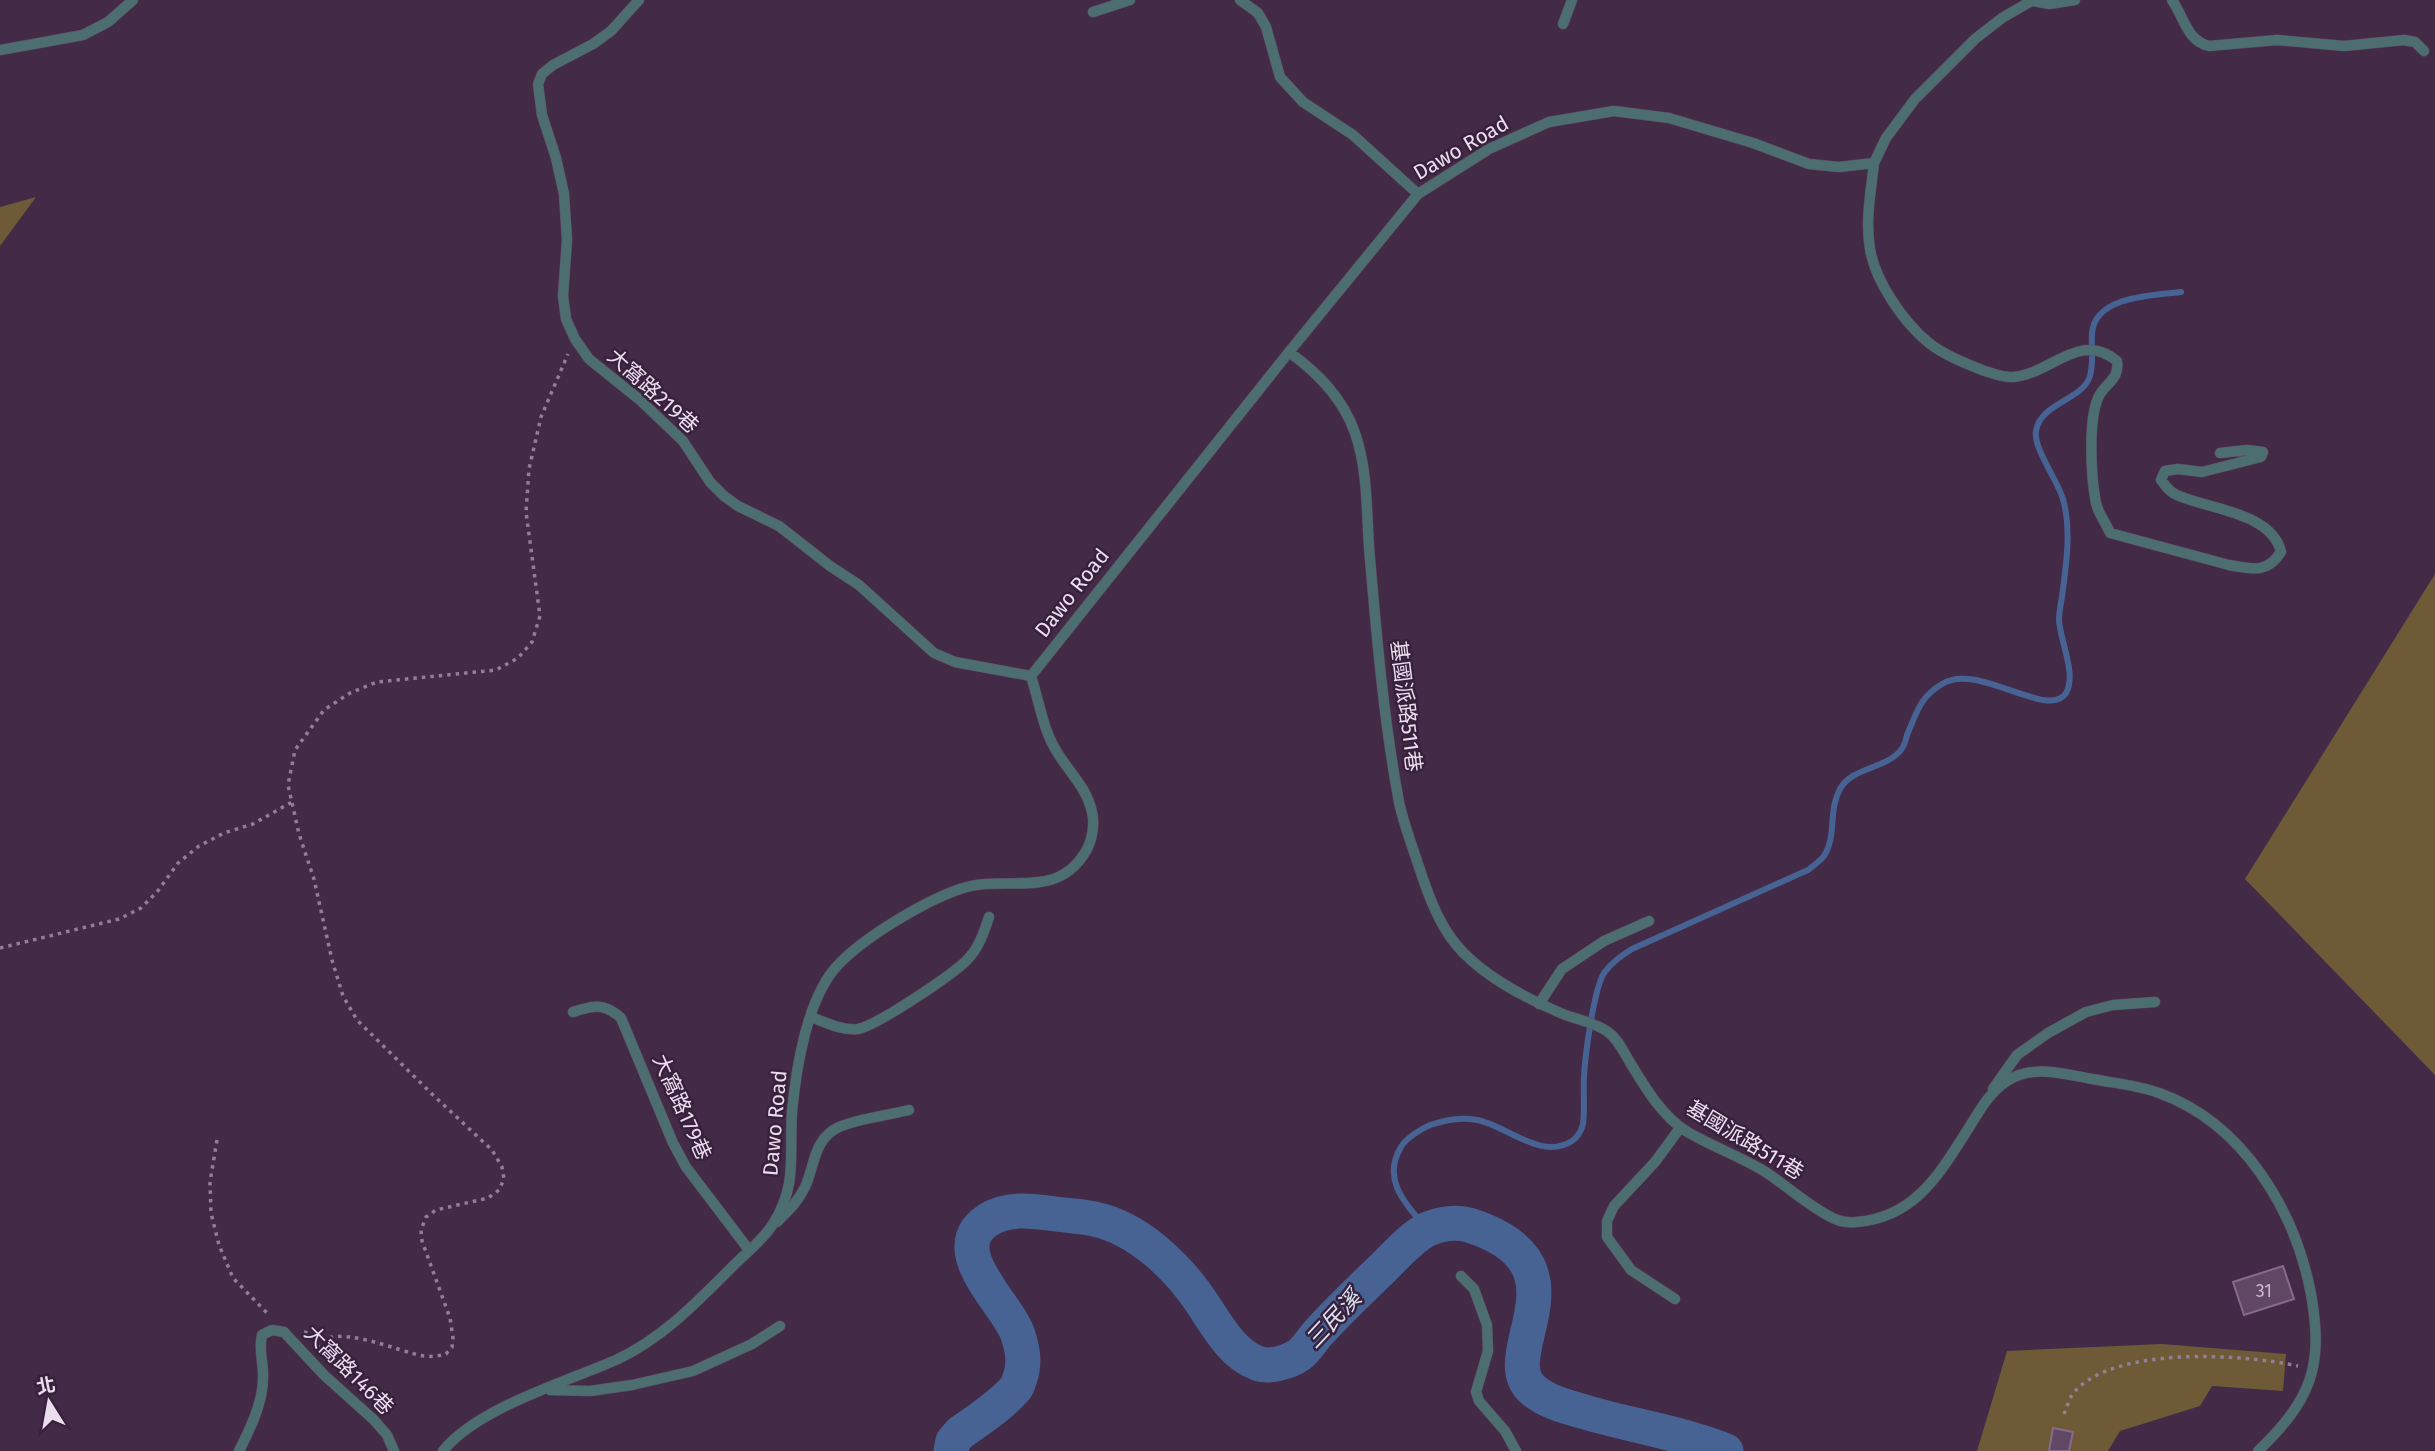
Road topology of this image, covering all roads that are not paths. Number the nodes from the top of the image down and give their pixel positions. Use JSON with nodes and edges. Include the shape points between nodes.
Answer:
{"nodes":[{"id":1,"x":133,"y":0,"type":"edge"},
{"id":2,"x":639,"y":0,"type":"edge"},
{"id":3,"x":1130,"y":0,"type":"edge"},
{"id":4,"x":1240,"y":0,"type":"edge"},
{"id":5,"x":1572,"y":0,"type":"edge"},
{"id":6,"x":2033,"y":0,"type":"edge"},
{"id":7,"x":2075,"y":0,"type":"edge"},
{"id":8,"x":2172,"y":0,"type":"edge"},
{"id":9,"x":1093,"y":12,"type":"dead end"},
{"id":10,"x":1563,"y":24,"type":"dead end"},
{"id":11,"x":0,"y":50,"type":"edge"},
{"id":12,"x":2424,"y":51,"type":"dead end"},
{"id":13,"x":1874,"y":163,"type":"junction"},
{"id":14,"x":1418,"y":194,"type":"junction"},
{"id":15,"x":1289,"y":352,"type":"junction"},
{"id":16,"x":2220,"y":453,"type":"dead end"},
{"id":17,"x":1031,"y":676,"type":"junction"},
{"id":18,"x":989,"y":917,"type":"dead end"},
{"id":19,"x":1649,"y":921,"type":"dead end"},
{"id":20,"x":2155,"y":1002,"type":"dead end"},
{"id":21,"x":1539,"y":1004,"type":"junction"},
{"id":22,"x":573,"y":1012,"type":"dead end"},
{"id":23,"x":811,"y":1017,"type":"junction"},
{"id":24,"x":1989,"y":1095,"type":"junction"},
{"id":25,"x":909,"y":1110,"type":"dead end"},
{"id":26,"x":1680,"y":1128,"type":"junction"},
{"id":27,"x":771,"y":1227,"type":"junction"},
{"id":28,"x":749,"y":1250,"type":"junction"},
{"id":29,"x":1461,"y":1276,"type":"dead end"},
{"id":30,"x":1675,"y":1299,"type":"dead end"},
{"id":31,"x":780,"y":1326,"type":"dead end"},
{"id":32,"x":546,"y":1390,"type":"junction"},
{"id":33,"x":239,"y":1451,"type":"edge"},
{"id":34,"x":394,"y":1451,"type":"edge"},
{"id":35,"x":443,"y":1451,"type":"edge"},
{"id":36,"x":1516,"y":1451,"type":"edge"},
{"id":37,"x":2258,"y":1451,"type":"edge"}],
"edges":[{"from":1,"to":11,"type":"lane","via":[[83,36]]},
{"from":2,"to":17,"type":"lane","name":"大窩路219巷","via":[[611,32],[552,65],[538,83],[564,194],[563,296],[575,339],[589,359],[683,441],[724,496],[779,526],[859,585],[934,653],[956,662]]},
{"from":3,"to":9,"type":"lane"},
{"from":4,"to":14,"type":"lane","via":[[1258,13],[1266,27],[1280,77],[1303,102],[1353,135]]},
{"from":5,"to":10,"type":"lane"},
{"from":6,"to":7,"type":"lane","via":[[2049,4]]},
{"from":6,"to":13,"type":"lane","via":[[1975,39],[1915,99]]},
{"from":8,"to":12,"type":"lane","via":[[2192,37],[2209,46],[2277,40],[2344,46],[2404,40]]},
{"from":13,"to":14,"type":"lane","name":"Dawo Road","via":[[1809,164],[1669,118],[1614,111],[1549,122],[1489,149]]},
{"from":13,"to":16,"type":"lane","via":[[1868,215],[1874,265],[1883,287],[1929,343],[1974,367],[2009,377],[2029,375],[2082,350],[2099,350],[2117,362],[2115,379],[2098,398],[2091,436],[2096,505],[2110,533],[2237,567],[2266,568],[2275,562],[2281,552],[2279,542],[2268,530],[2230,510],[2177,496],[2161,480],[2165,471],[2202,472],[2261,457],[2263,452]]},
{"from":14,"to":15,"type":"lane","name":"Dawo Road"},
{"from":15,"to":17,"type":"lane","name":"Dawo Road"},
{"from":15,"to":21,"type":"lane","name":"基國派路511巷","via":[[1312,368],[1338,397],[1356,434],[1367,494],[1383,694],[1398,794],[1427,892],[1452,940],[1492,977]]},
{"from":17,"to":23,"type":"lane","name":"Dawo Road","via":[[1047,732],[1093,813],[1091,842],[1080,861],[1065,876],[1040,884],[982,884],[960,889],[894,921],[839,964],[824,983]]},
{"from":18,"to":23,"type":"lane","via":[[981,941],[967,959],[880,1019],[858,1029]]},
{"from":19,"to":21,"type":"lane","via":[[1604,941],[1562,969]]},
{"from":20,"to":24,"type":"lane","via":[[2086,1012],[2048,1032],[2017,1055]]},
{"from":21,"to":26,"type":"lane","name":"基國派路511巷","via":[[1614,1037],[1651,1096]]},
{"from":22,"to":28,"type":"lane","name":"大窩路179巷","via":[[593,1005],[610,1008],[621,1018],[686,1167]]},
{"from":23,"to":27,"type":"lane","name":"Dawo Road","via":[[793,1103],[793,1159],[786,1199]]},
{"from":24,"to":26,"type":"lane","name":"基國派路511巷","via":[[1933,1183],[1918,1198],[1891,1214],[1862,1222],[1847,1223],[1829,1216],[1759,1168]]},
{"from":24,"to":37,"type":"lane","name":"基國派路511巷","via":[[2025,1071],[2050,1071],[2156,1091],[2187,1105],[2221,1129],[2263,1175],[2292,1227],[2317,1336],[2315,1369],[2305,1394]]},
{"from":25,"to":27,"type":"lane","via":[[839,1127],[825,1137],[794,1206]]},
{"from":26,"to":30,"type":"lane","via":[[1606,1221],[1607,1237],[1631,1270]]},
{"from":27,"to":28,"type":"lane","name":"Dawo Road"},
{"from":28,"to":32,"type":"lane","name":"Dawo Road","via":[[646,1345]]},
{"from":29,"to":36,"type":"lane","via":[[1474,1289],[1487,1325],[1488,1352],[1476,1392]]},
{"from":31,"to":32,"type":"lane","via":[[693,1371],[590,1391]]},
{"from":32,"to":35,"type":"lane","name":"Dawo Road","via":[[468,1428]]},
{"from":33,"to":34,"type":"lane","name":"大窩路146巷","via":[[261,1399],[262,1335],[272,1330],[284,1332],[374,1420]]}]}
